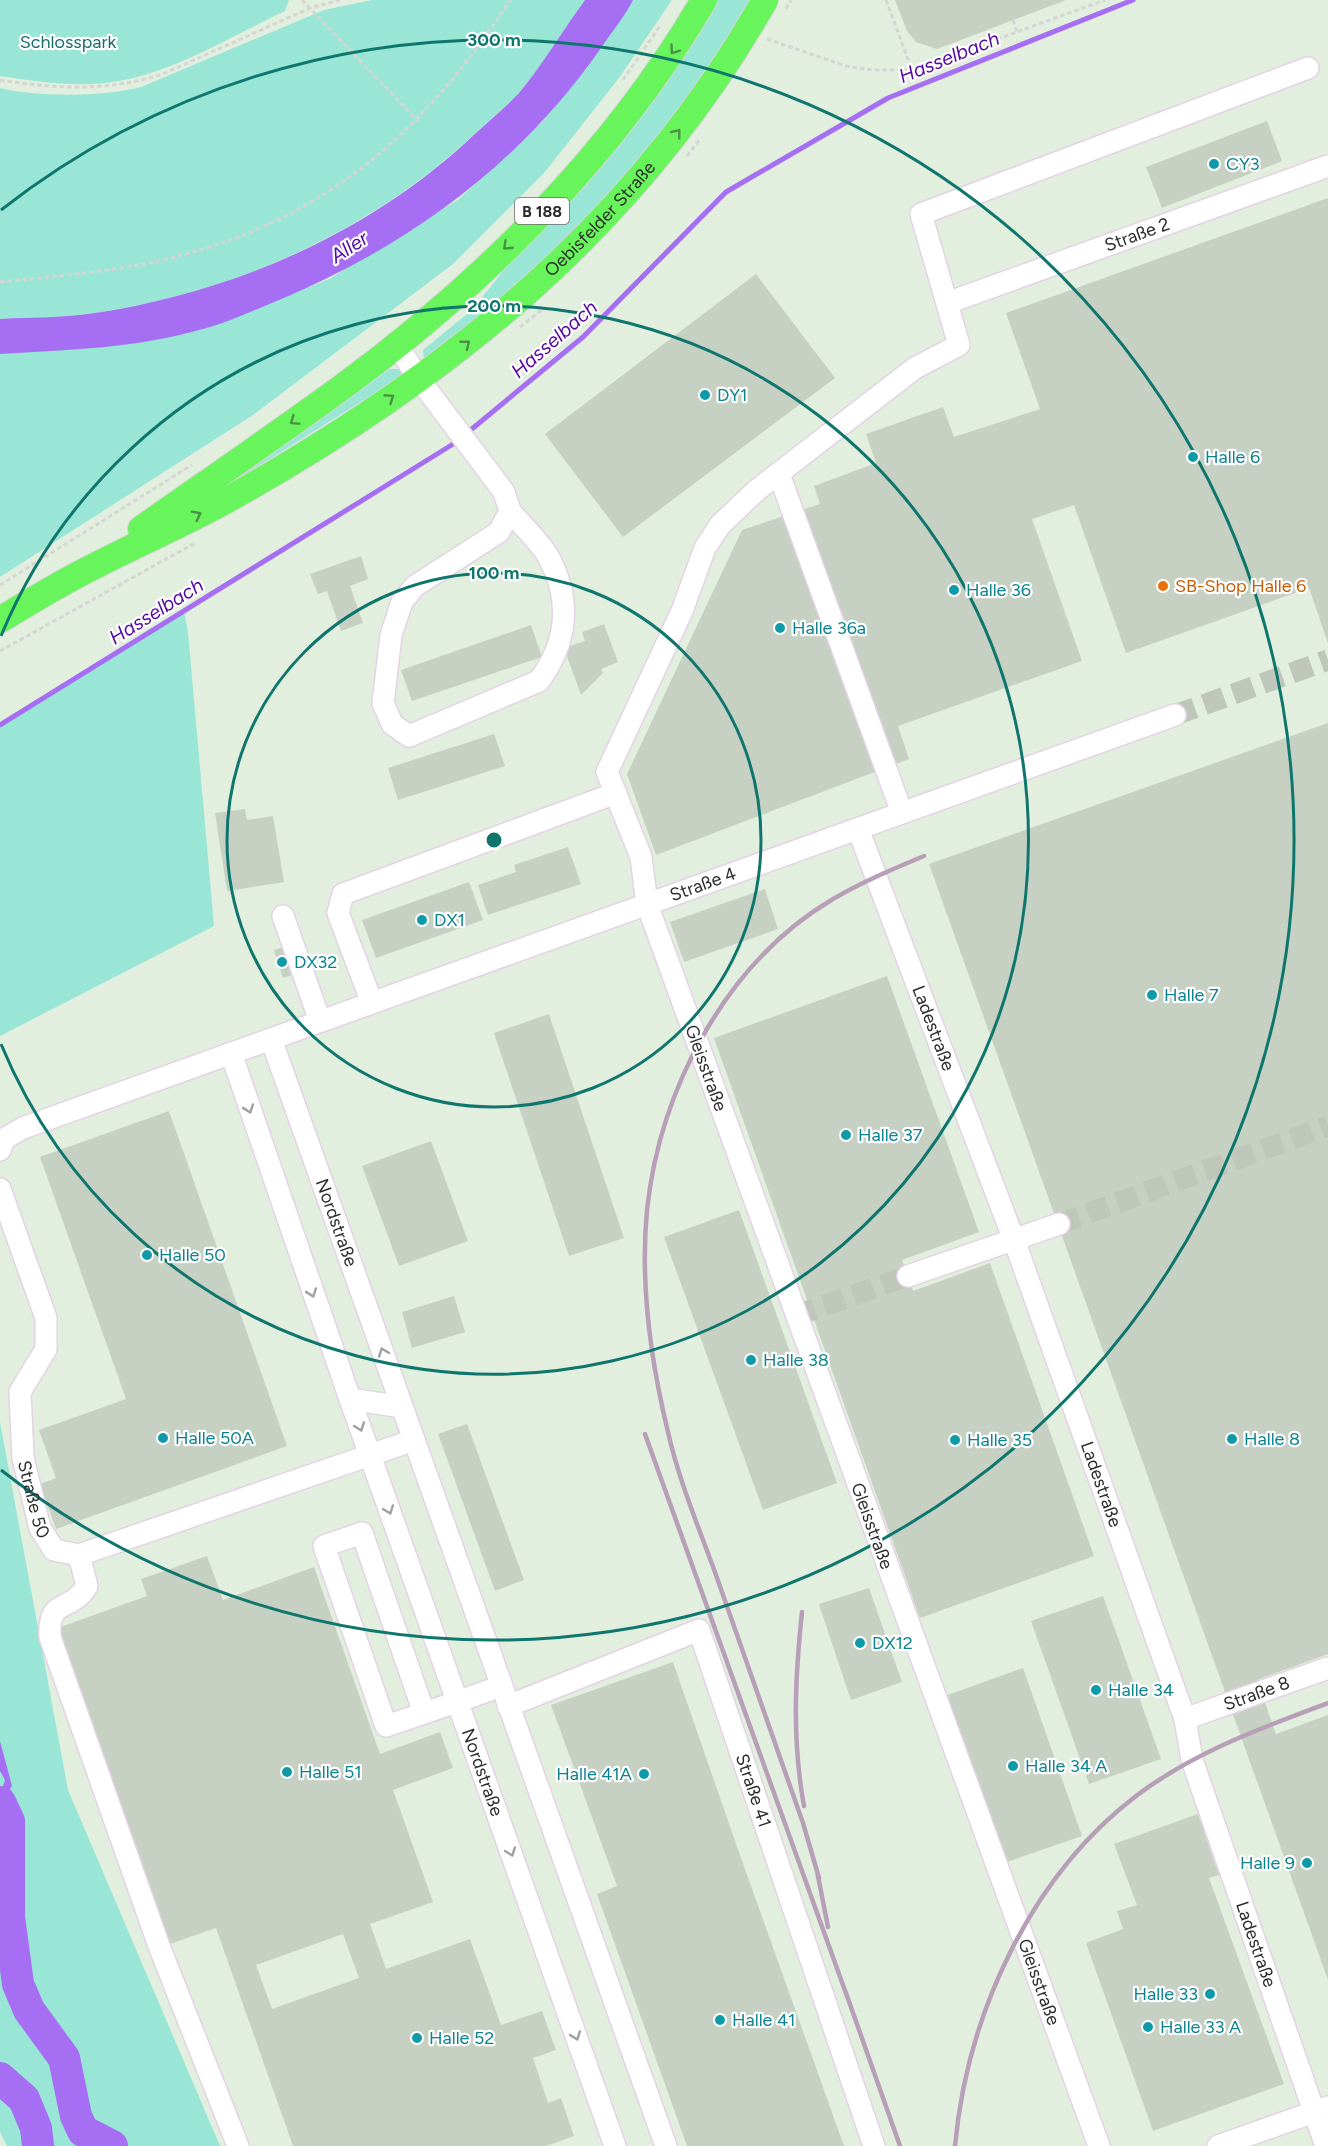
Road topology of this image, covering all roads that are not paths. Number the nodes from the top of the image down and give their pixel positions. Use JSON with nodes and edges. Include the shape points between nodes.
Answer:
{"nodes":[{"id":1,"x":704,"y":0,"type":"edge"},
{"id":2,"x":765,"y":0,"type":"edge"},
{"id":3,"x":1308,"y":68,"type":"dead end"},
{"id":4,"x":1328,"y":166,"type":"edge"},
{"id":5,"x":946,"y":303,"type":"junction"},
{"id":6,"x":397,"y":345,"type":"junction"},
{"id":7,"x":419,"y":379,"type":"junction"},
{"id":8,"x":778,"y":474,"type":"junction"},
{"id":9,"x":510,"y":511,"type":"junction"},
{"id":10,"x":70,"y":579,"type":"junction"},
{"id":11,"x":0,"y":620,"type":"edge"},
{"id":12,"x":1175,"y":715,"type":"tunnel mouth"},
{"id":13,"x":616,"y":793,"type":"junction"},
{"id":14,"x":902,"y":813,"type":"junction"},
{"id":15,"x":858,"y":829,"type":"junction"},
{"id":16,"x":647,"y":904,"type":"junction"},
{"id":17,"x":283,"y":916,"type":"dead end"},
{"id":18,"x":372,"y":1003,"type":"junction"},
{"id":19,"x":320,"y":1021,"type":"junction"},
{"id":20,"x":271,"y":1039,"type":"junction"},
{"id":21,"x":231,"y":1053,"type":"junction"},
{"id":22,"x":0,"y":1150,"type":"edge"},
{"id":23,"x":0,"y":1189,"type":"edge"},
{"id":24,"x":1059,"y":1224,"type":"tunnel mouth"},
{"id":25,"x":1014,"y":1240,"type":"junction"},
{"id":26,"x":908,"y":1276,"type":"tunnel mouth"},
{"id":27,"x":350,"y":1399,"type":"junction"},
{"id":28,"x":402,"y":1407,"type":"junction"},
{"id":29,"x":414,"y":1440,"type":"junction"},
{"id":30,"x":370,"y":1455,"type":"junction"},
{"id":31,"x":79,"y":1555,"type":"junction"},
{"id":32,"x":1328,"y":1668,"type":"edge"},
{"id":33,"x":501,"y":1686,"type":"junction"},
{"id":34,"x":457,"y":1702,"type":"junction"},
{"id":35,"x":508,"y":1706,"type":"junction"},
{"id":36,"x":424,"y":1713,"type":"junction"},
{"id":37,"x":1185,"y":1719,"type":"junction"},
{"id":38,"x":1321,"y":2109,"type":"edge"},
{"id":39,"x":238,"y":2146,"type":"edge"},
{"id":40,"x":615,"y":2146,"type":"edge"},
{"id":41,"x":666,"y":2146,"type":"edge"},
{"id":42,"x":874,"y":2146,"type":"edge"},
{"id":43,"x":1099,"y":2146,"type":"edge"},
{"id":44,"x":1218,"y":2146,"type":"edge"},
{"id":45,"x":1326,"y":2146,"type":"edge"}],
"edges":[{"from":1,"to":6,"type":"main road","number":"B 188","one_way":true,"via":[[679,44],[585,165],[473,279]]},
{"from":7,"to":2,"type":"main road","name":"Oebisfelder Straße","number":"B 188","one_way":true,"via":[[523,298],[644,177],[703,99]]},
{"from":3,"to":5,"type":"street","via":[[921,214]]},
{"from":4,"to":5,"type":"street","name":"Straße 2"},
{"from":5,"to":8,"type":"street","name":"Gleisstraße","via":[[959,345],[915,369]]},
{"from":6,"to":7,"type":"street"},
{"from":6,"to":10,"type":"main road","number":"B 188","one_way":true},
{"from":7,"to":9,"type":"street","via":[[504,492]]},
{"from":10,"to":7,"type":"main road","name":"Oebisfelder Straße","number":"B 188","one_way":true,"via":[[227,500]]},
{"from":8,"to":13,"type":"street","name":"Gleisstraße","via":[[720,525],[705,548],[682,611],[608,772]]},
{"from":8,"to":14,"type":"street"},
{"from":9,"to":9,"type":"street","via":[[500,532],[415,586],[402,602],[391,635],[383,703],[392,724],[409,736],[539,681],[552,664],[564,632],[562,596],[549,557]]},
{"from":10,"to":11,"type":"main road","number":"B 188"},
{"from":12,"to":14,"type":"street","name":"Straße 4"},
{"from":13,"to":16,"type":"street","name":"Gleisstraße","via":[[641,856]]},
{"from":13,"to":18,"type":"street","via":[[343,894],[338,913]]},
{"from":14,"to":15,"type":"street","name":"Straße 4"},
{"from":15,"to":16,"type":"street","name":"Straße 4"},
{"from":15,"to":25,"type":"street","name":"Ladestraße"},
{"from":16,"to":18,"type":"street","name":"Straße 4"},
{"from":16,"to":43,"type":"street","name":"Gleisstraße"},
{"from":17,"to":19,"type":"street"},
{"from":18,"to":19,"type":"street","name":"Straße 4"},
{"from":19,"to":20,"type":"street","name":"Straße 4"},
{"from":20,"to":21,"type":"street","name":"Straße 4"},
{"from":28,"to":20,"type":"street","name":"Nordstraße","one_way":true},
{"from":21,"to":22,"type":"street","via":[[23,1128],[4,1138]]},
{"from":21,"to":27,"type":"street","name":"Nordstraße","one_way":true},
{"from":23,"to":31,"type":"street","name":"Straße 50","via":[[46,1318],[46,1348],[20,1392],[23,1458],[40,1528],[54,1550]]},
{"from":24,"to":25,"type":"street"},
{"from":25,"to":26,"type":"street"},
{"from":25,"to":37,"type":"street","name":"Ladestraße"},
{"from":27,"to":28,"type":"street"},
{"from":27,"to":30,"type":"street","name":"Nordstraße","one_way":true},
{"from":28,"to":29,"type":"street","name":"Nordstraße"},
{"from":29,"to":30,"type":"street"},
{"from":29,"to":33,"type":"street","name":"Nordstraße"},
{"from":30,"to":31,"type":"street"},
{"from":30,"to":34,"type":"street","name":"Nordstraße","one_way":true},
{"from":31,"to":39,"type":"street","via":[[87,1586],[80,1598],[54,1610],[49,1619],[50,1637],[159,1946]]},
{"from":32,"to":37,"type":"street","name":"Straße 8"},
{"from":33,"to":34,"type":"street"},
{"from":33,"to":35,"type":"street","name":"Nordstraße"},
{"from":34,"to":36,"type":"street"},
{"from":34,"to":40,"type":"street","name":"Nordstraße","one_way":true},
{"from":35,"to":41,"type":"street","name":"Nordstraße"},
{"from":35,"to":42,"type":"street","name":"Straße 41","via":[[699,1630]]},
{"from":36,"to":36,"type":"street","via":[[362,1533],[324,1546],[386,1726]]},
{"from":37,"to":38,"type":"street","name":"Ladestraße","via":[[1192,1760]]},
{"from":38,"to":44,"type":"street"},
{"from":38,"to":45,"type":"street","name":"Ladestraße"}]}
